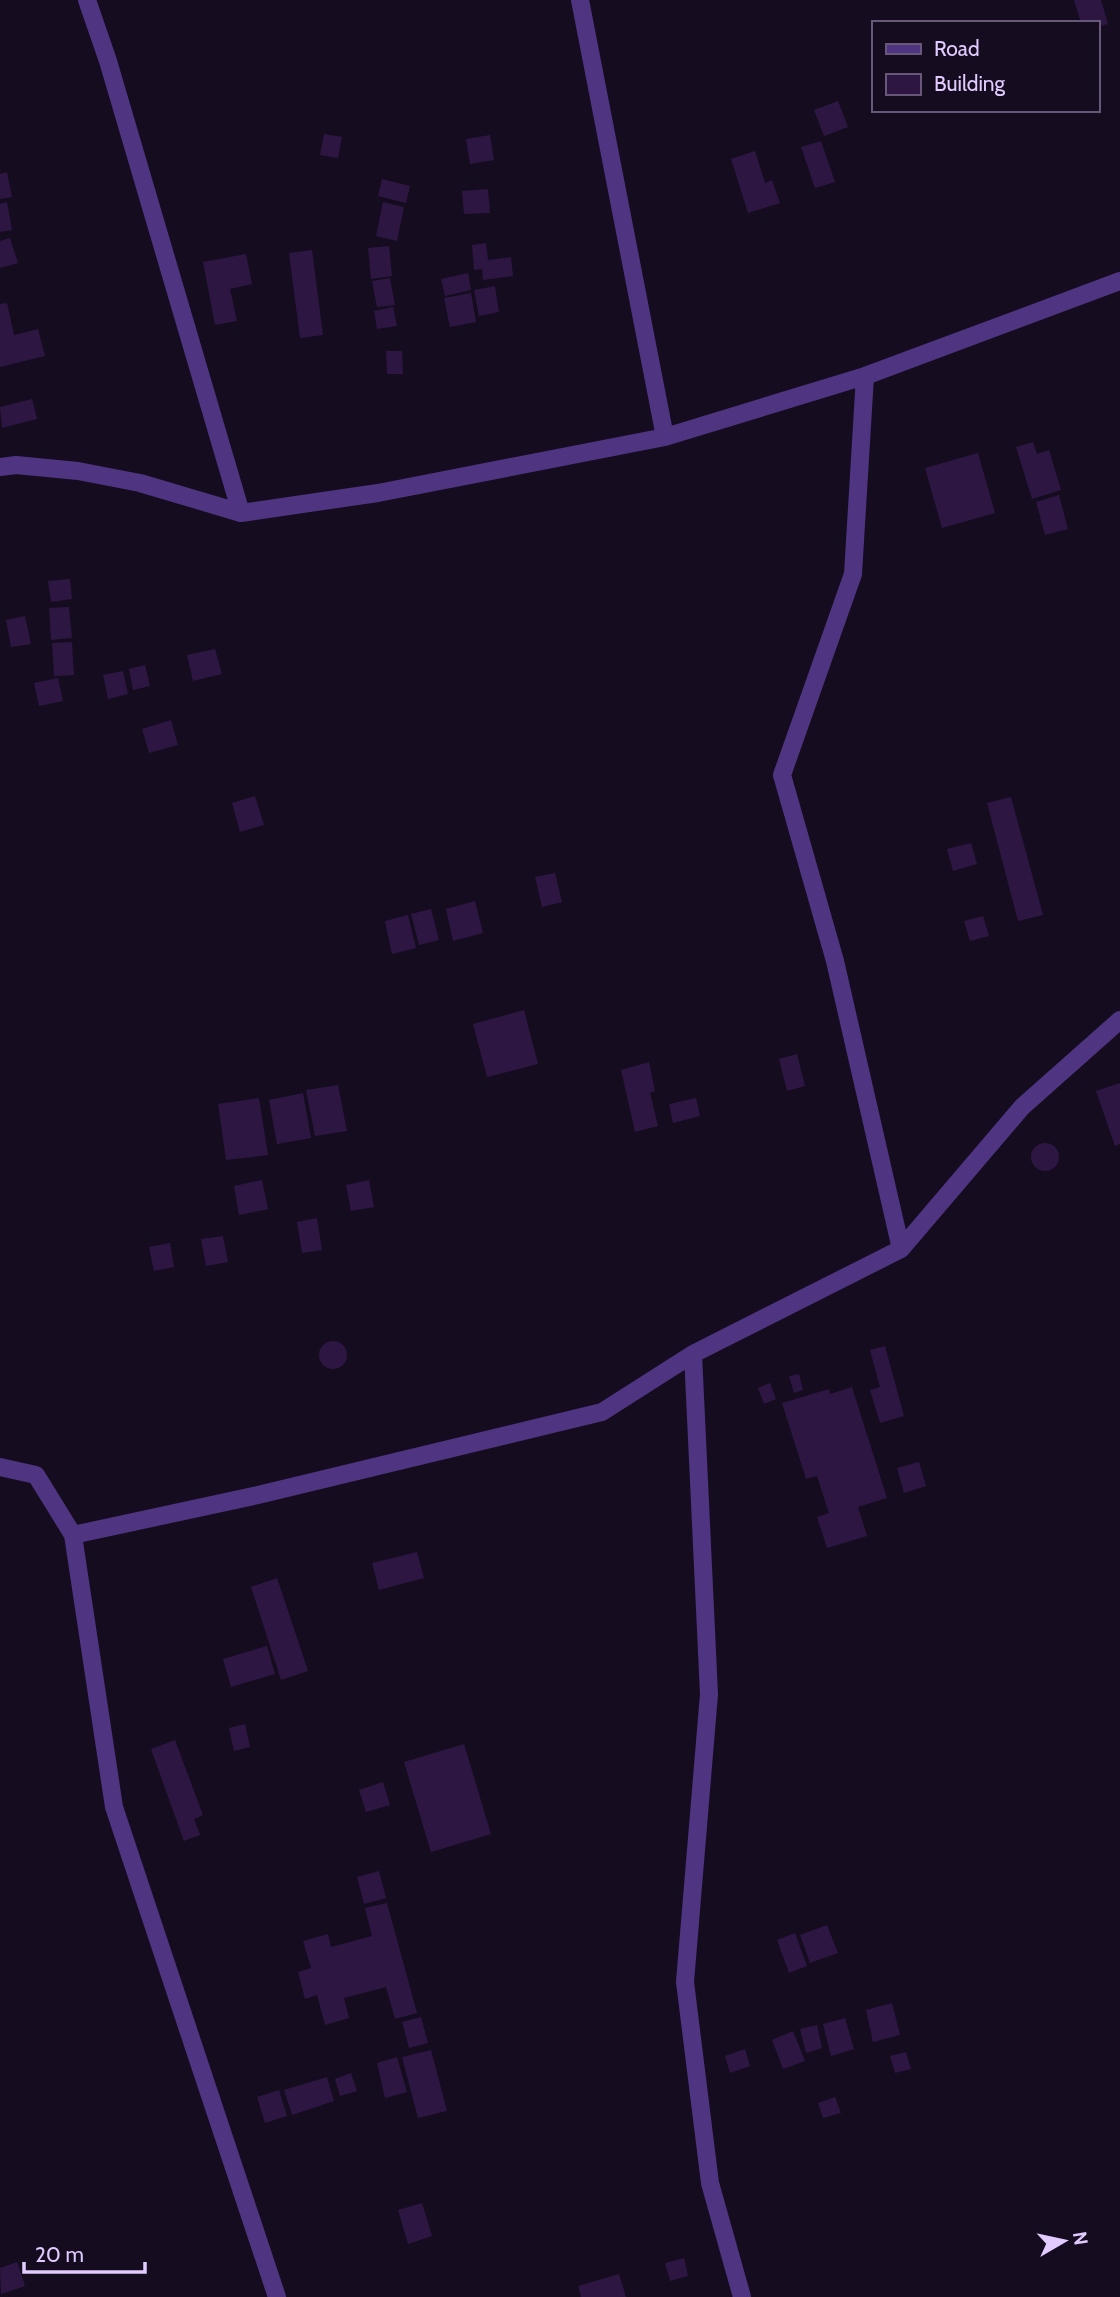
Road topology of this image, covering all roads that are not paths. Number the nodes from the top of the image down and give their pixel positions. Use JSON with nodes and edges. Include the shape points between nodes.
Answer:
{"nodes":[{"id":1,"x":87,"y":0,"type":"edge"},
{"id":2,"x":580,"y":0,"type":"edge"},
{"id":3,"x":1120,"y":281,"type":"edge"},
{"id":4,"x":865,"y":376,"type":"junction"},
{"id":5,"x":665,"y":437,"type":"junction"},
{"id":6,"x":0,"y":467,"type":"edge"},
{"id":7,"x":241,"y":513,"type":"junction"},
{"id":8,"x":1120,"y":1020,"type":"edge"},
{"id":9,"x":901,"y":1249,"type":"junction"},
{"id":10,"x":693,"y":1354,"type":"junction"},
{"id":11,"x":0,"y":1467,"type":"edge"},
{"id":12,"x":73,"y":1535,"type":"junction"},
{"id":13,"x":278,"y":2297,"type":"edge"},
{"id":14,"x":742,"y":2297,"type":"edge"}],
"edges":[{"from":1,"to":7,"type":"street"},
{"from":2,"to":5,"type":"street"},
{"from":3,"to":4,"type":"street"},
{"from":4,"to":5,"type":"street"},
{"from":4,"to":9,"type":"street","via":[[853,574],[782,775],[835,961]]},
{"from":5,"to":7,"type":"street","via":[[378,494]]},
{"from":6,"to":7,"type":"street","via":[[78,471]]},
{"from":8,"to":9,"type":"street","via":[[1022,1107]]},
{"from":9,"to":10,"type":"street"},
{"from":10,"to":12,"type":"street","via":[[602,1412]]},
{"from":10,"to":14,"type":"street","via":[[709,1695],[685,1982],[710,2183]]},
{"from":11,"to":12,"type":"street","via":[[36,1475]]},
{"from":12,"to":13,"type":"street","via":[[114,1807]]}]}
